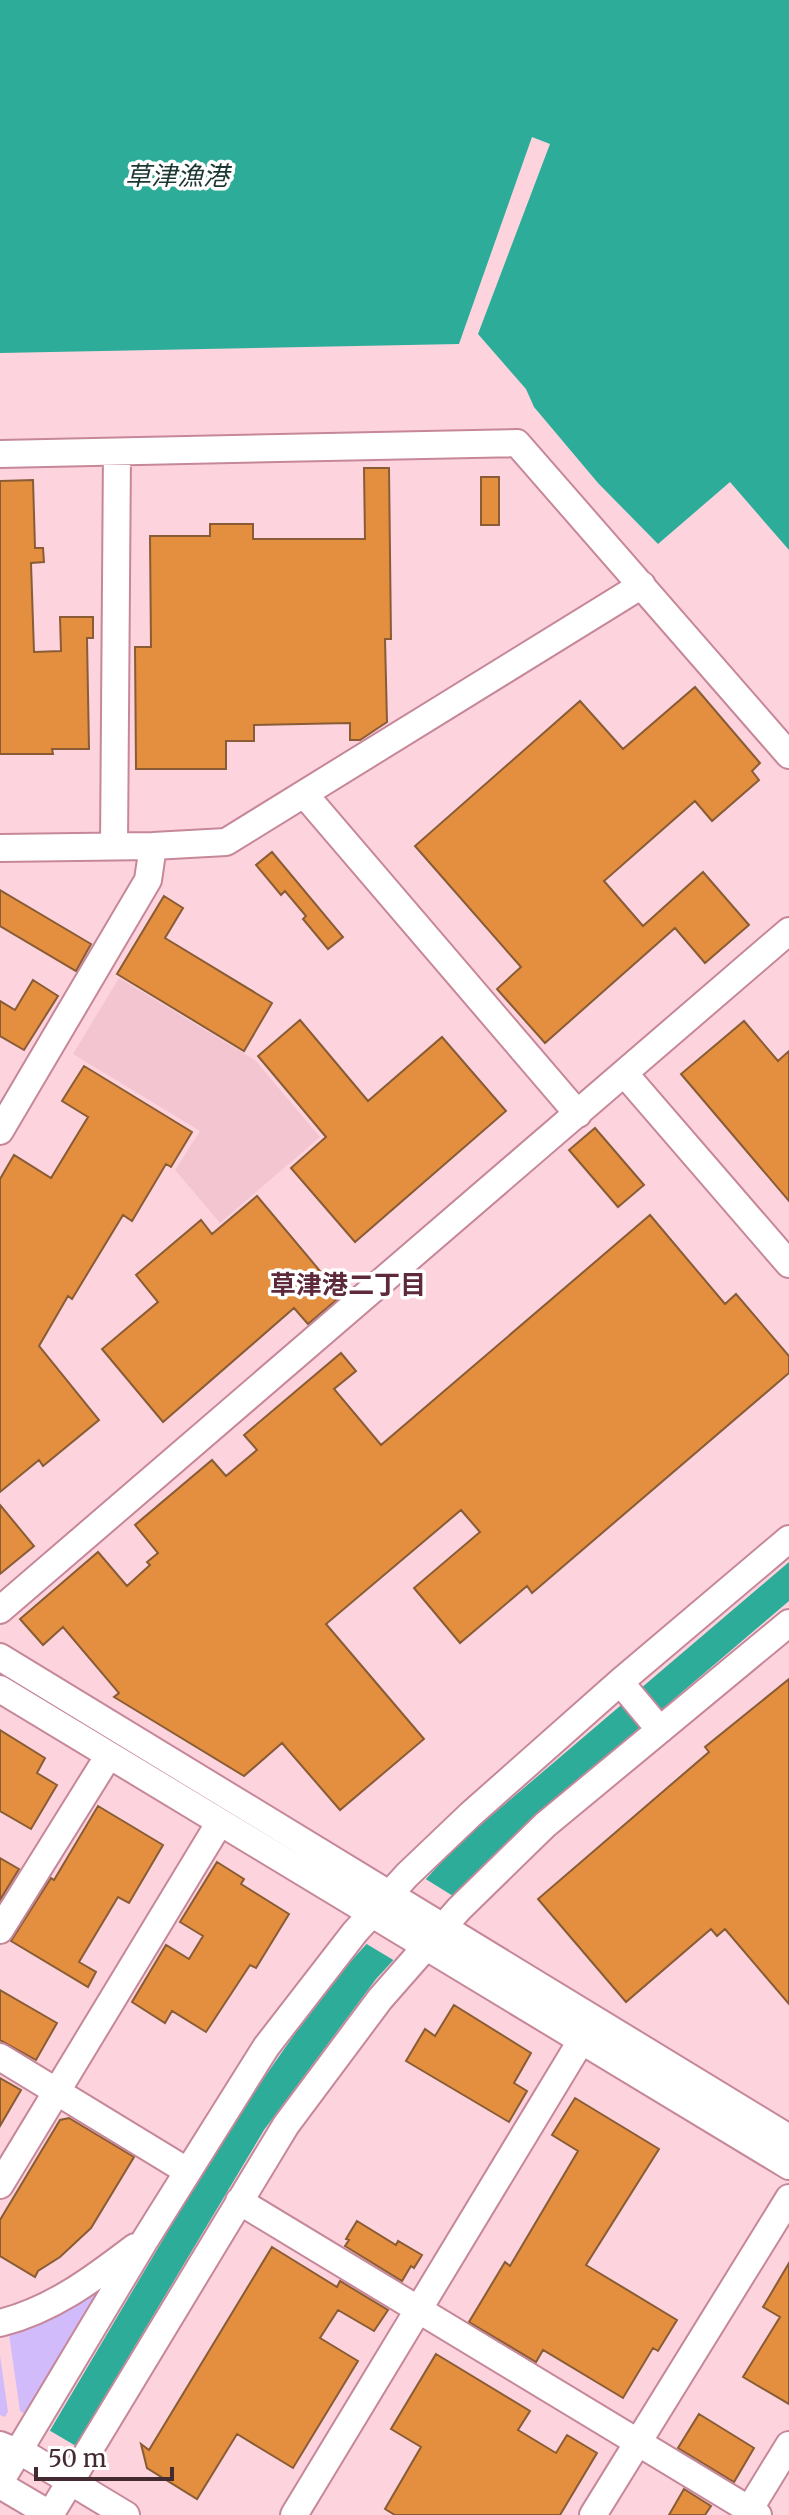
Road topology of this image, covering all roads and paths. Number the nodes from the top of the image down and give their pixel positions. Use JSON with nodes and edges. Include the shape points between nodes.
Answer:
{"nodes":[{"id":1,"x":117,"y":452,"type":"junction"},
{"id":2,"x":0,"y":454,"type":"edge"},
{"id":3,"x":642,"y":585,"type":"junction"},
{"id":4,"x":789,"y":755,"type":"edge"},
{"id":5,"x":305,"y":795,"type":"junction"},
{"id":6,"x":114,"y":846,"type":"junction"},
{"id":7,"x":153,"y":846,"type":"junction"},
{"id":8,"x":0,"y":848,"type":"edge"},
{"id":9,"x":789,"y":931,"type":"edge"},
{"id":10,"x":624,"y":1073,"type":"junction"},
{"id":11,"x":578,"y":1114,"type":"junction"},
{"id":12,"x":0,"y":1131,"type":"edge"},
{"id":13,"x":789,"y":1264,"type":"edge"},
{"id":14,"x":789,"y":1539,"type":"edge"},
{"id":15,"x":0,"y":1610,"type":"edge"},
{"id":16,"x":789,"y":1623,"type":"edge"},
{"id":17,"x":0,"y":1657,"type":"edge"},
{"id":18,"x":624,"y":1687,"type":"junction"},
{"id":19,"x":0,"y":1689,"type":"edge"},
{"id":20,"x":656,"y":1725,"type":"junction"},
{"id":21,"x":109,"y":1755,"type":"junction"},
{"id":22,"x":220,"y":1822,"type":"junction"},
{"id":23,"x":387,"y":1908,"type":"junction"},
{"id":24,"x":0,"y":1930,"type":"edge"},
{"id":25,"x":428,"y":1934,"type":"junction"},
{"id":26,"x":581,"y":2041,"type":"junction"},
{"id":27,"x":0,"y":2057,"type":"edge"},
{"id":28,"x":56,"y":2092,"type":"junction"},
{"id":29,"x":789,"y":2138,"type":"edge"},
{"id":30,"x":789,"y":2166,"type":"edge"},
{"id":31,"x":187,"y":2171,"type":"junction"},
{"id":32,"x":0,"y":2185,"type":"edge"},
{"id":33,"x":789,"y":2198,"type":"edge"},
{"id":34,"x":239,"y":2201,"type":"junction"},
{"id":35,"x":145,"y":2240,"type":"junction"},
{"id":36,"x":418,"y":2310,"type":"junction"},
{"id":37,"x":0,"y":2323,"type":"edge"},
{"id":38,"x":638,"y":2442,"type":"junction"},
{"id":39,"x":789,"y":2445,"type":"edge"},
{"id":40,"x":16,"y":2451,"type":"edge"},
{"id":41,"x":65,"y":2478,"type":"junction"},
{"id":42,"x":3,"y":2486,"type":"edge"},
{"id":43,"x":754,"y":2512,"type":"edge"},
{"id":44,"x":48,"y":2513,"type":"edge"},
{"id":45,"x":126,"y":2515,"type":"edge"},
{"id":46,"x":294,"y":2515,"type":"edge"},
{"id":47,"x":593,"y":2515,"type":"edge"}],
"edges":[{"from":1,"to":2,"type":"street"},
{"from":1,"to":3,"type":"street","via":[[517,443]]},
{"from":1,"to":6,"type":"street"},
{"from":3,"to":4,"type":"street"},
{"from":3,"to":5,"type":"street"},
{"from":5,"to":7,"type":"street","via":[[226,842]]},
{"from":5,"to":11,"type":"street"},
{"from":6,"to":7,"type":"street"},
{"from":6,"to":8,"type":"street"},
{"from":7,"to":12,"type":"street","via":[[148,880]]},
{"from":9,"to":10,"type":"street"},
{"from":10,"to":11,"type":"street"},
{"from":10,"to":13,"type":"street"},
{"from":11,"to":15,"type":"street"},
{"from":14,"to":18,"type":"street"},
{"from":16,"to":20,"type":"street"},
{"from":17,"to":23,"type":"street"},
{"from":18,"to":20,"type":"street"},
{"from":18,"to":23,"type":"street","via":[[471,1814]]},
{"from":19,"to":21,"type":"street"},
{"from":20,"to":25,"type":"street"},
{"from":21,"to":22,"type":"street"},
{"from":21,"to":24,"type":"street"},
{"from":22,"to":23,"type":"street"},
{"from":22,"to":28,"type":"street"},
{"from":23,"to":25,"type":"street"},
{"from":23,"to":31,"type":"street","via":[[330,1963],[266,2047]]},
{"from":25,"to":26,"type":"street"},
{"from":25,"to":29,"type":"street"},
{"from":25,"to":34,"type":"street","via":[[286,2125]]},
{"from":26,"to":30,"type":"street"},
{"from":26,"to":36,"type":"street"},
{"from":27,"to":28,"type":"street"},
{"from":28,"to":31,"type":"street"},
{"from":28,"to":32,"type":"street"},
{"from":31,"to":35,"type":"street"},
{"from":33,"to":38,"type":"street"},
{"from":34,"to":36,"type":"street"},
{"from":34,"to":41,"type":"street"},
{"from":35,"to":37,"type":"street","via":[[84,2286]]},
{"from":35,"to":40,"type":"street"},
{"from":36,"to":38,"type":"street"},
{"from":36,"to":46,"type":"street"},
{"from":38,"to":43,"type":"street"},
{"from":38,"to":47,"type":"street"},
{"from":39,"to":43,"type":"street"},
{"from":40,"to":41,"type":"street"},
{"from":40,"to":42,"type":"street"},
{"from":41,"to":44,"type":"street"},
{"from":41,"to":45,"type":"street"},
{"from":42,"to":44,"type":"street"}]}
